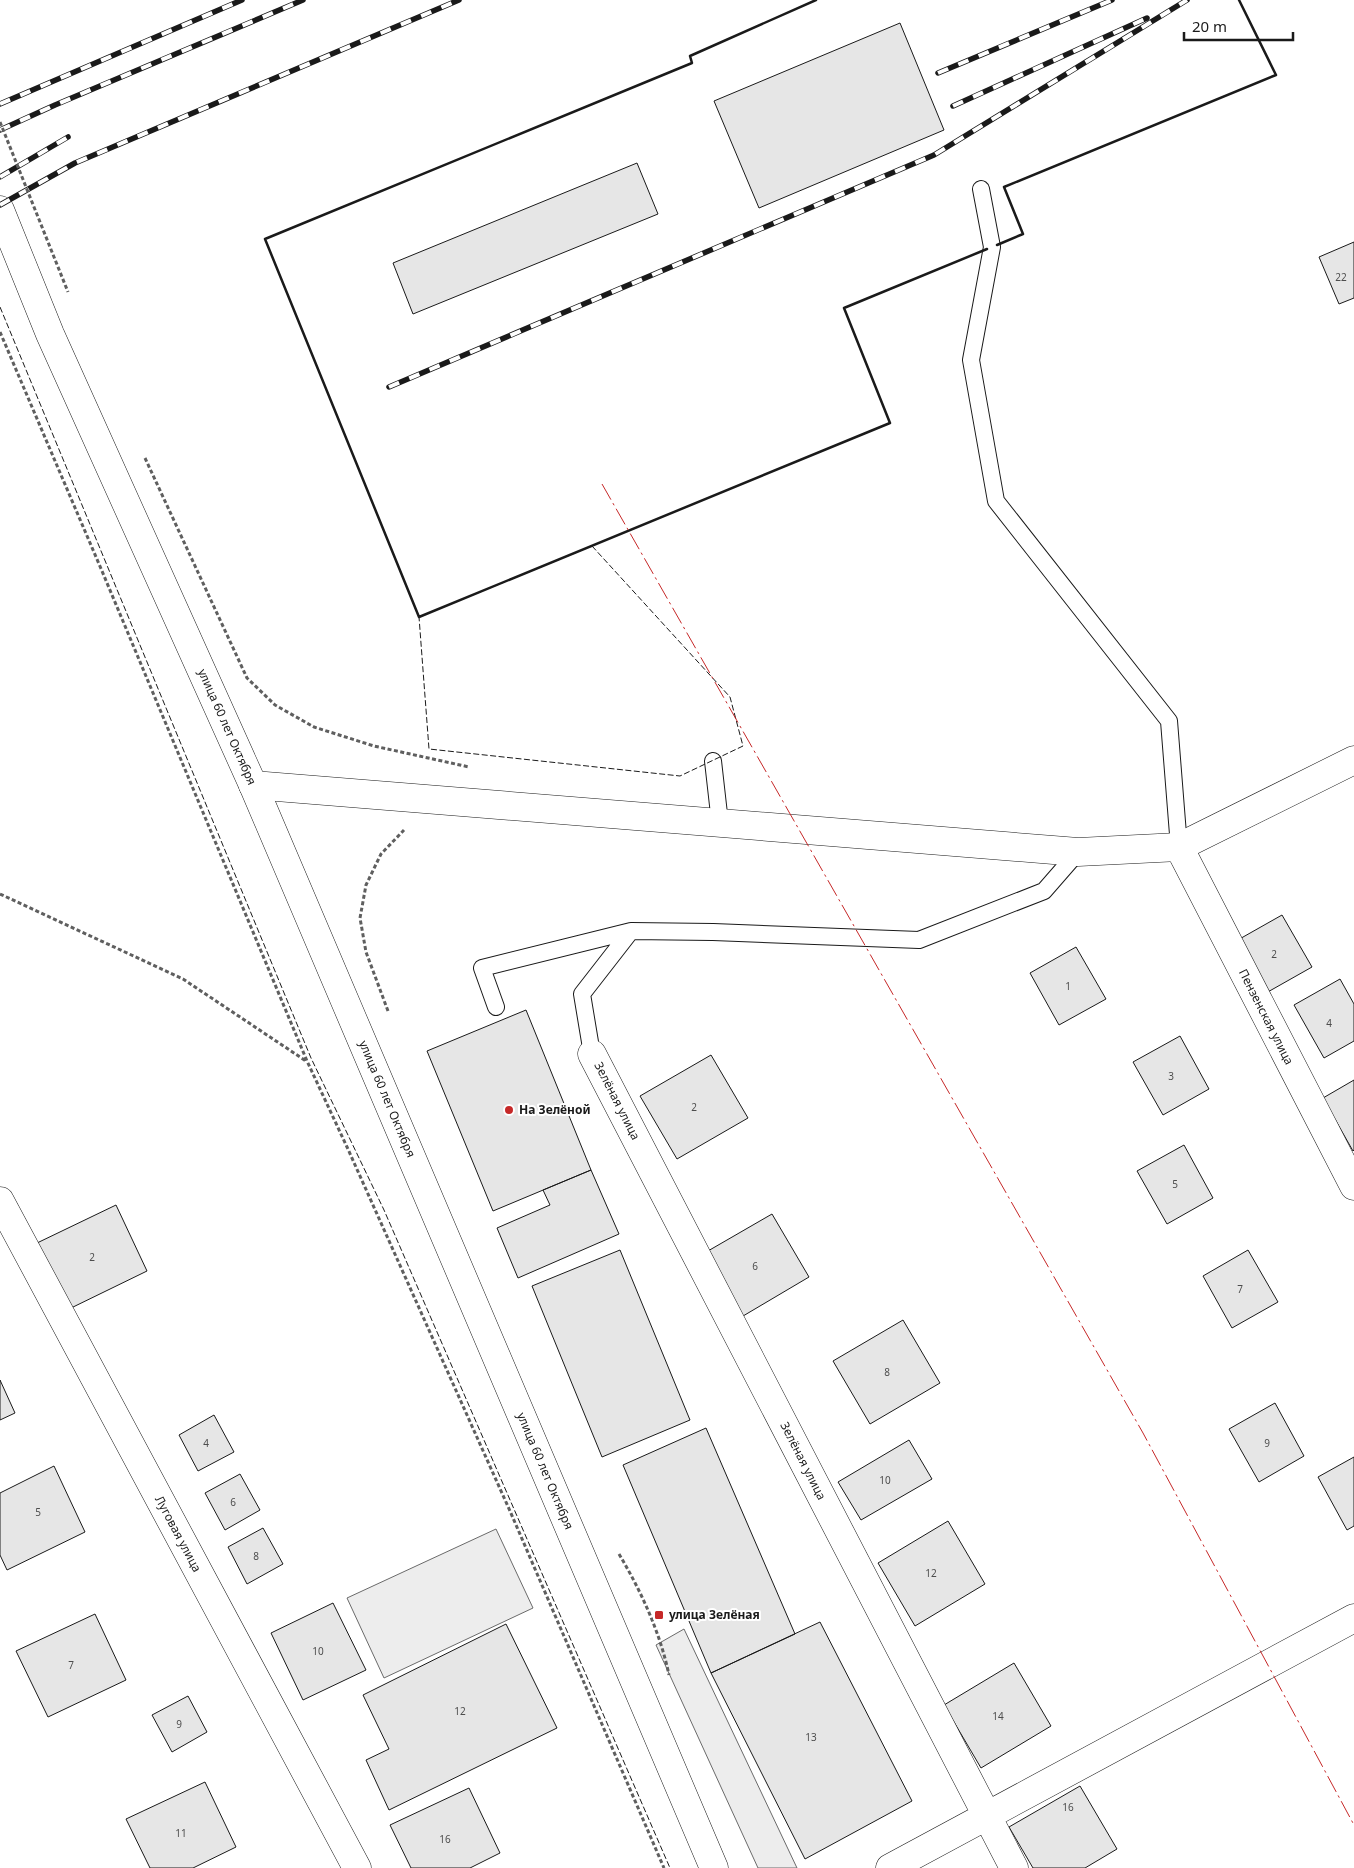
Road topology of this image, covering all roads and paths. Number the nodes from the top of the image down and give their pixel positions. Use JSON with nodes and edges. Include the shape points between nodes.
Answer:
{"nodes":[{"id":1,"x":0,"y":122,"type":"edge"},
{"id":2,"x":981,"y":189,"type":"dead end"},
{"id":3,"x":0,"y":210,"type":"edge"},
{"id":4,"x":71,"y":299,"type":"dead end"},
{"id":5,"x":0,"y":332,"type":"edge"},
{"id":6,"x":143,"y":454,"type":"dead end"},
{"id":7,"x":1354,"y":760,"type":"edge"},
{"id":8,"x":713,"y":761,"type":"dead end"},
{"id":9,"x":253,"y":784,"type":"junction"},
{"id":10,"x":474,"y":803,"type":"junction"},
{"id":11,"x":720,"y":823,"type":"junction"},
{"id":12,"x":411,"y":826,"type":"dead end"},
{"id":13,"x":1179,"y":847,"type":"junction"},
{"id":14,"x":1078,"y":852,"type":"junction"},
{"id":15,"x":0,"y":894,"type":"edge"},
{"id":16,"x":631,"y":931,"type":"junction"},
{"id":17,"x":496,"y":1007,"type":"dead end"},
{"id":18,"x":391,"y":1020,"type":"dead end"},
{"id":19,"x":592,"y":1054,"type":"joint"},
{"id":20,"x":307,"y":1061,"type":"junction"},
{"id":21,"x":1354,"y":1186,"type":"edge"},
{"id":22,"x":0,"y":1201,"type":"edge"},
{"id":23,"x":615,"y":1548,"type":"dead end"},
{"id":24,"x":634,"y":1580,"type":"dead end"},
{"id":25,"x":1354,"y":1618,"type":"edge"},
{"id":26,"x":988,"y":1816,"type":"junction"},
{"id":27,"x":357,"y":1868,"type":"edge"},
{"id":28,"x":664,"y":1868,"type":"edge"},
{"id":29,"x":714,"y":1868,"type":"edge"},
{"id":30,"x":890,"y":1868,"type":"edge"},
{"id":31,"x":1014,"y":1868,"type":"edge"}],
"edges":[{"from":1,"to":4,"type":"path","bridge":true},
{"from":2,"to":13,"type":"lane","via":[[992,247],[971,360],[996,501],[1169,721]]},
{"from":3,"to":9,"type":"street","name":"улица 60 лет Октября","via":[[50,334]]},
{"from":5,"to":20,"type":"path"},
{"from":6,"to":10,"type":"path","via":[[247,678],[275,705],[314,726],[374,746],[470,768]]},
{"from":7,"to":13,"type":"street"},
{"from":8,"to":11,"type":"lane"},
{"from":9,"to":10,"type":"street"},
{"from":9,"to":29,"type":"street","name":"улица 60 лет Октября"},
{"from":10,"to":11,"type":"street"},
{"from":11,"to":14,"type":"street"},
{"from":12,"to":18,"type":"path","via":[[380,854],[366,885],[360,918],[366,952]]},
{"from":13,"to":14,"type":"street"},
{"from":13,"to":21,"type":"street","name":"Пензенская улица"},
{"from":14,"to":16,"type":"lane","via":[[1044,891],[920,940]]},
{"from":15,"to":20,"type":"path","via":[[183,980]]},
{"from":16,"to":17,"type":"lane","via":[[482,968]]},
{"from":16,"to":19,"type":"lane","via":[[582,994]]},
{"from":19,"to":26,"type":"street","name":"Зелёная улица"},
{"from":20,"to":28,"type":"path","via":[[510,1511]]},
{"from":22,"to":27,"type":"street","name":"Луговая улица"},
{"from":23,"to":24,"type":"path"},
{"from":25,"to":26,"type":"street"},
{"from":26,"to":30,"type":"street"},
{"from":26,"to":31,"type":"street","name":"Зелёная улица"}]}
